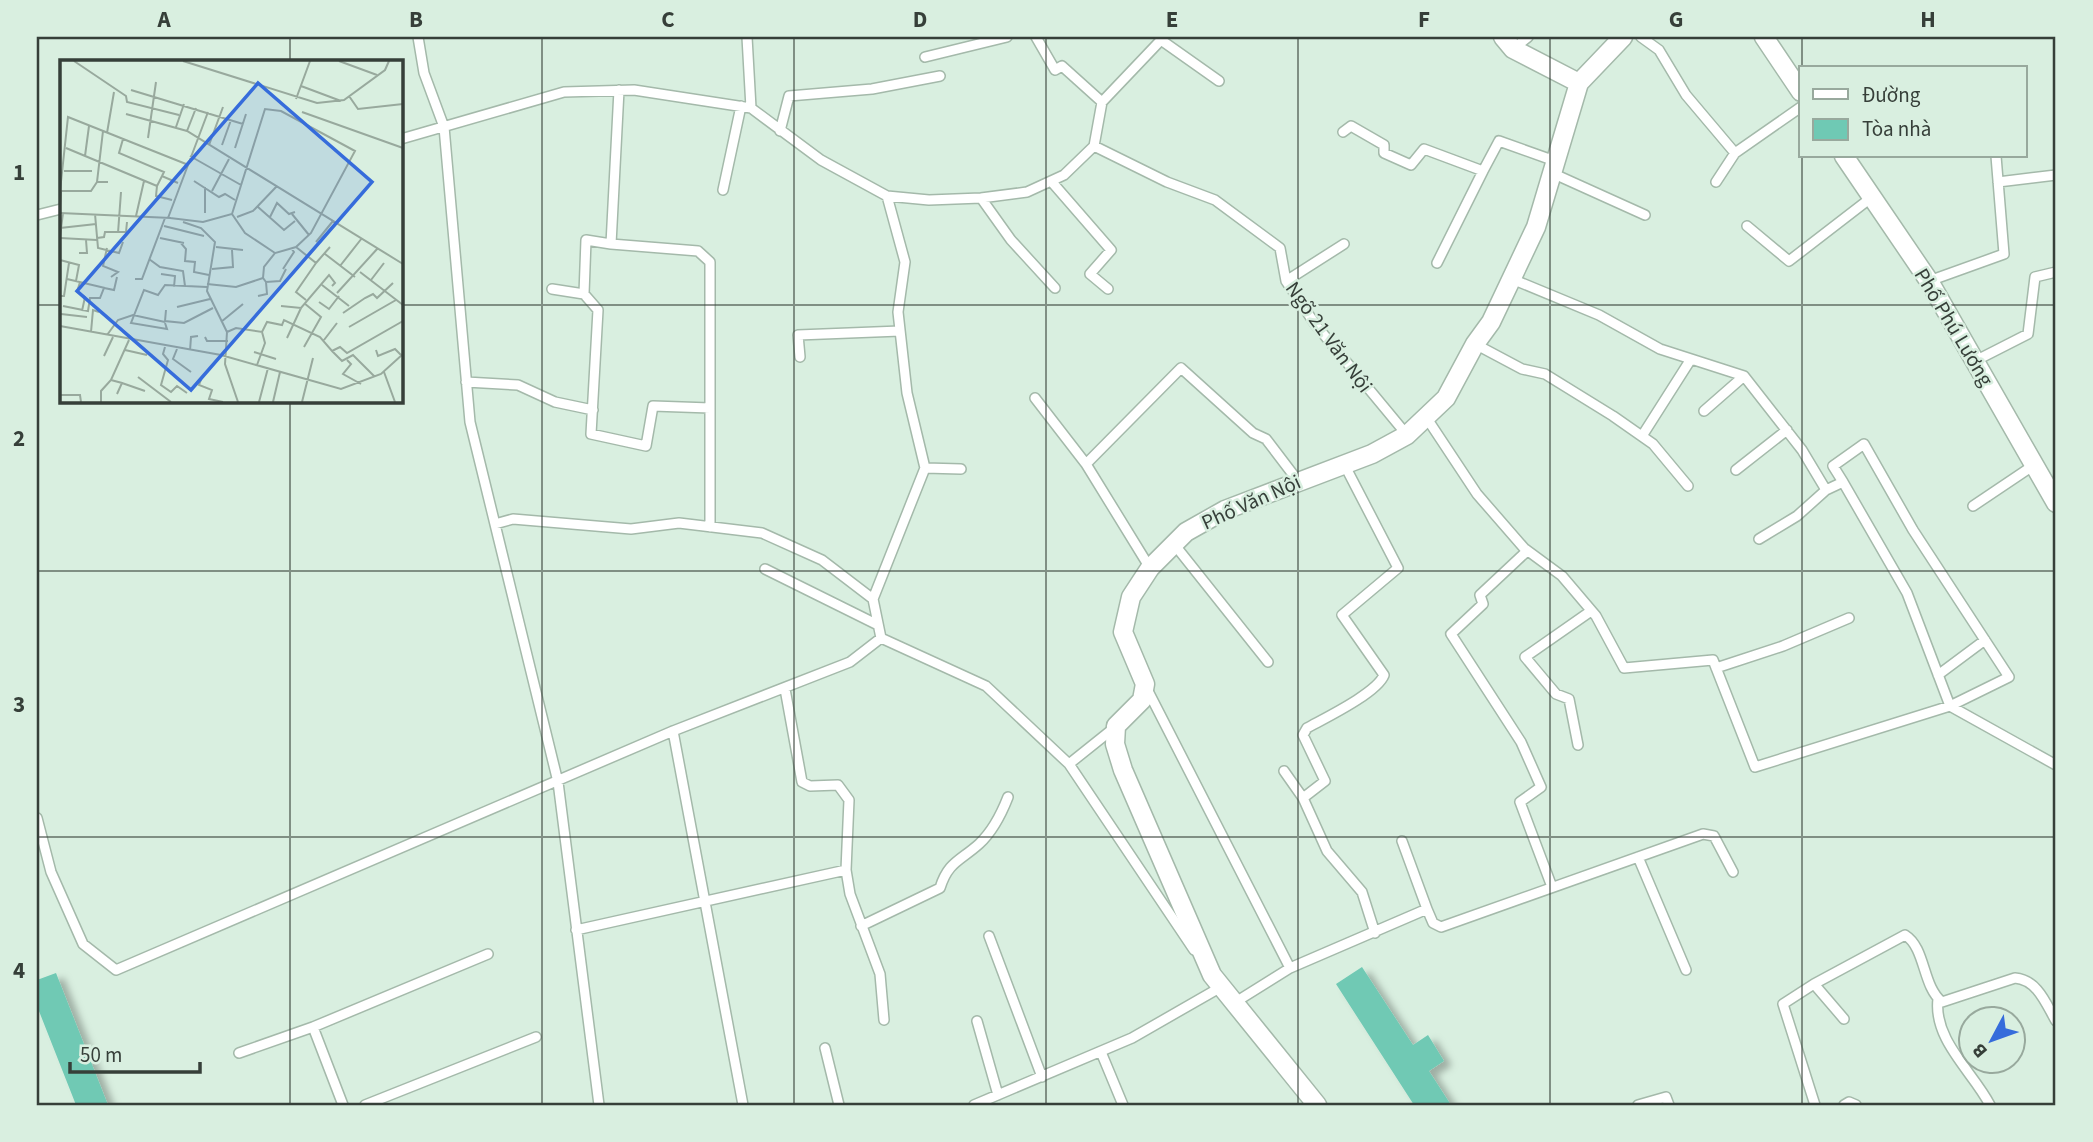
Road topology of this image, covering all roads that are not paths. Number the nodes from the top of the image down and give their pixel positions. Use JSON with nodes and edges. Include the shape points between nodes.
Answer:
{"nodes":[{"id":1,"x":418,"y":37,"type":"edge"},
{"id":2,"x":747,"y":37,"type":"edge"},
{"id":3,"x":1007,"y":37,"type":"edge"},
{"id":4,"x":1036,"y":37,"type":"edge"},
{"id":5,"x":1528,"y":37,"type":"edge"},
{"id":6,"x":1623,"y":37,"type":"edge"},
{"id":7,"x":1641,"y":37,"type":"edge"},
{"id":8,"x":1764,"y":37,"type":"edge"},
{"id":9,"x":1508,"y":43,"type":"edge"},
{"id":10,"x":925,"y":57,"type":"dead end"},
{"id":11,"x":940,"y":76,"type":"dead end"},
{"id":12,"x":1219,"y":81,"type":"dead end"},
{"id":13,"x":1579,"y":83,"type":"junction"},
{"id":14,"x":1799,"y":89,"type":"edge"},
{"id":15,"x":619,"y":90,"type":"junction"},
{"id":16,"x":1102,"y":102,"type":"junction"},
{"id":17,"x":746,"y":107,"type":"junction"},
{"id":18,"x":1799,"y":108,"type":"edge"},
{"id":19,"x":444,"y":127,"type":"junction"},
{"id":20,"x":780,"y":131,"type":"junction"},
{"id":21,"x":1342,"y":132,"type":"dead end"},
{"id":22,"x":402,"y":139,"type":"edge"},
{"id":23,"x":1094,"y":146,"type":"junction"},
{"id":24,"x":1735,"y":153,"type":"junction"},
{"id":25,"x":1845,"y":158,"type":"edge"},
{"id":26,"x":1996,"y":158,"type":"edge"},
{"id":27,"x":1554,"y":167,"type":"junction"},
{"id":28,"x":1483,"y":171,"type":"junction"},
{"id":29,"x":2056,"y":175,"type":"edge"},
{"id":30,"x":1051,"y":181,"type":"junction"},
{"id":31,"x":1998,"y":182,"type":"junction"},
{"id":32,"x":1716,"y":183,"type":"dead end"},
{"id":33,"x":723,"y":190,"type":"dead end"},
{"id":34,"x":887,"y":196,"type":"junction"},
{"id":35,"x":1872,"y":197,"type":"junction"},
{"id":36,"x":981,"y":198,"type":"junction"},
{"id":37,"x":60,"y":209,"type":"edge"},
{"id":38,"x":37,"y":215,"type":"edge"},
{"id":39,"x":1645,"y":215,"type":"dead end"},
{"id":40,"x":1747,"y":226,"type":"dead end"},
{"id":41,"x":611,"y":244,"type":"junction"},
{"id":42,"x":1344,"y":244,"type":"dead end"},
{"id":43,"x":1437,"y":263,"type":"dead end"},
{"id":44,"x":2056,"y":272,"type":"edge"},
{"id":45,"x":1512,"y":279,"type":"junction"},
{"id":46,"x":1286,"y":281,"type":"junction"},
{"id":47,"x":1929,"y":281,"type":"junction"},
{"id":48,"x":1055,"y":288,"type":"dead end"},
{"id":49,"x":552,"y":289,"type":"dead end"},
{"id":50,"x":1108,"y":289,"type":"dead end"},
{"id":51,"x":584,"y":294,"type":"junction"},
{"id":52,"x":900,"y":331,"type":"junction"},
{"id":53,"x":1475,"y":344,"type":"junction"},
{"id":54,"x":800,"y":357,"type":"dead end"},
{"id":55,"x":1690,"y":359,"type":"junction"},
{"id":56,"x":1975,"y":361,"type":"junction"},
{"id":57,"x":1744,"y":376,"type":"junction"},
{"id":58,"x":466,"y":382,"type":"junction"},
{"id":59,"x":1035,"y":398,"type":"dead end"},
{"id":60,"x":710,"y":408,"type":"junction"},
{"id":61,"x":593,"y":410,"type":"junction"},
{"id":62,"x":1704,"y":411,"type":"dead end"},
{"id":63,"x":1426,"y":417,"type":"junction"},
{"id":64,"x":1787,"y":430,"type":"junction"},
{"id":65,"x":1407,"y":435,"type":"junction"},
{"id":66,"x":1642,"y":436,"type":"junction"},
{"id":67,"x":1086,"y":464,"type":"junction"},
{"id":68,"x":1344,"y":464,"type":"junction"},
{"id":69,"x":2034,"y":465,"type":"junction"},
{"id":70,"x":925,"y":468,"type":"junction"},
{"id":71,"x":961,"y":469,"type":"dead end"},
{"id":72,"x":1736,"y":470,"type":"dead end"},
{"id":73,"x":1298,"y":481,"type":"junction"},
{"id":74,"x":1843,"y":482,"type":"junction"},
{"id":75,"x":1688,"y":486,"type":"dead end"},
{"id":76,"x":1826,"y":490,"type":"junction"},
{"id":77,"x":2056,"y":503,"type":"edge"},
{"id":78,"x":1973,"y":506,"type":"dead end"},
{"id":79,"x":495,"y":524,"type":"junction"},
{"id":80,"x":710,"y":527,"type":"junction"},
{"id":81,"x":1759,"y":539,"type":"dead end"},
{"id":82,"x":1174,"y":544,"type":"junction"},
{"id":83,"x":1527,"y":551,"type":"junction"},
{"id":84,"x":1150,"y":568,"type":"junction"},
{"id":85,"x":765,"y":569,"type":"dead end"},
{"id":86,"x":873,"y":599,"type":"junction"},
{"id":87,"x":1591,"y":611,"type":"junction"},
{"id":88,"x":1849,"y":618,"type":"dead end"},
{"id":89,"x":878,"y":625,"type":"junction"},
{"id":90,"x":881,"y":638,"type":"junction"},
{"id":91,"x":1984,"y":640,"type":"junction"},
{"id":92,"x":1268,"y":663,"type":"dead end"},
{"id":93,"x":1716,"y":668,"type":"junction"},
{"id":94,"x":1938,"y":675,"type":"junction"},
{"id":95,"x":1145,"y":684,"type":"junction"},
{"id":96,"x":785,"y":689,"type":"junction"},
{"id":97,"x":1950,"y":706,"type":"junction"},
{"id":98,"x":1116,"y":726,"type":"junction"},
{"id":99,"x":673,"y":732,"type":"junction"},
{"id":100,"x":1578,"y":745,"type":"dead end"},
{"id":101,"x":1069,"y":764,"type":"junction"},
{"id":102,"x":2056,"y":765,"type":"edge"},
{"id":103,"x":1284,"y":771,"type":"dead end"},
{"id":104,"x":558,"y":782,"type":"junction"},
{"id":105,"x":1008,"y":797,"type":"dead end"},
{"id":106,"x":1303,"y":798,"type":"junction"},
{"id":107,"x":37,"y":818,"type":"edge"},
{"id":108,"x":1402,"y":841,"type":"dead end"},
{"id":109,"x":1639,"y":857,"type":"junction"},
{"id":110,"x":846,"y":870,"type":"junction"},
{"id":111,"x":1733,"y":872,"type":"dead end"},
{"id":112,"x":1552,"y":887,"type":"junction"},
{"id":113,"x":704,"y":900,"type":"junction"},
{"id":114,"x":1427,"y":909,"type":"junction"},
{"id":115,"x":861,"y":926,"type":"junction"},
{"id":116,"x":576,"y":930,"type":"junction"},
{"id":117,"x":1375,"y":933,"type":"junction"},
{"id":118,"x":989,"y":936,"type":"dead end"},
{"id":119,"x":488,"y":954,"type":"dead end"},
{"id":120,"x":1290,"y":968,"type":"junction"},
{"id":121,"x":1686,"y":970,"type":"dead end"},
{"id":122,"x":1217,"y":981,"type":"junction"},
{"id":123,"x":1814,"y":985,"type":"junction"},
{"id":124,"x":1938,"y":999,"type":"junction"},
{"id":125,"x":1234,"y":1003,"type":"junction"},
{"id":126,"x":1844,"y":1019,"type":"dead end"},
{"id":127,"x":884,"y":1020,"type":"dead end"},
{"id":128,"x":976,"y":1021,"type":"dead end"},
{"id":129,"x":2056,"y":1021,"type":"edge"},
{"id":130,"x":313,"y":1027,"type":"junction"},
{"id":131,"x":536,"y":1037,"type":"dead end"},
{"id":132,"x":825,"y":1048,"type":"dead end"},
{"id":133,"x":1101,"y":1052,"type":"junction"},
{"id":134,"x":239,"y":1053,"type":"dead end"},
{"id":135,"x":1042,"y":1077,"type":"junction"},
{"id":136,"x":998,"y":1095,"type":"junction"},
{"id":137,"x":343,"y":1105,"type":"edge"},
{"id":138,"x":365,"y":1105,"type":"edge"},
{"id":139,"x":599,"y":1105,"type":"edge"},
{"id":140,"x":743,"y":1105,"type":"edge"},
{"id":141,"x":839,"y":1105,"type":"edge"},
{"id":142,"x":974,"y":1105,"type":"edge"},
{"id":143,"x":1123,"y":1105,"type":"edge"},
{"id":144,"x":1317,"y":1105,"type":"edge"},
{"id":145,"x":1638,"y":1105,"type":"edge"},
{"id":146,"x":1669,"y":1105,"type":"edge"},
{"id":147,"x":1815,"y":1105,"type":"edge"},
{"id":148,"x":1844,"y":1105,"type":"edge"},
{"id":149,"x":1856,"y":1105,"type":"edge"},
{"id":150,"x":1990,"y":1105,"type":"edge"}],
"edges":[{"from":1,"to":19,"type":"lane","via":[[424,73]]},
{"from":2,"to":17,"type":"lane"},
{"from":3,"to":10,"type":"lane"},
{"from":4,"to":16,"type":"lane","via":[[1055,70],[1062,66]]},
{"from":5,"to":9,"type":"lane"},
{"from":6,"to":13,"type":"street"},
{"from":7,"to":24,"type":"lane","via":[[1658,50],[1686,95]]},
{"from":8,"to":14,"type":"street"},
{"from":9,"to":13,"type":"street"},
{"from":11,"to":20,"type":"lane","via":[[872,89],[789,96]]},
{"from":12,"to":16,"type":"lane","via":[[1161,40]]},
{"from":13,"to":27,"type":"street","name":"Phố Văn Nội"},
{"from":15,"to":17,"type":"lane"},
{"from":15,"to":19,"type":"lane","via":[[564,92]]},
{"from":15,"to":41,"type":"lane"},
{"from":16,"to":23,"type":"lane"},
{"from":17,"to":20,"type":"lane"},
{"from":17,"to":33,"type":"lane"},
{"from":18,"to":24,"type":"lane"},
{"from":19,"to":22,"type":"lane"},
{"from":19,"to":58,"type":"lane"},
{"from":20,"to":34,"type":"lane"},
{"from":21,"to":28,"type":"lane","via":[[1351,126],[1384,145],[1384,153],[1411,165],[1424,149]]},
{"from":23,"to":30,"type":"lane"},
{"from":23,"to":46,"type":"lane","name":"Ngõ 21 Văn Nội","via":[[1215,200],[1280,248]]},
{"from":24,"to":32,"type":"lane"},
{"from":25,"to":35,"type":"street","name":"Phố Phú Lương"},
{"from":26,"to":31,"type":"lane"},
{"from":27,"to":28,"type":"lane","via":[[1500,141]]},
{"from":27,"to":39,"type":"lane"},
{"from":27,"to":45,"type":"street","name":"Phố Văn Nội","via":[[1536,227]]},
{"from":28,"to":43,"type":"lane"},
{"from":29,"to":31,"type":"lane"},
{"from":30,"to":36,"type":"lane","via":[[1027,192]]},
{"from":30,"to":50,"type":"lane","via":[[1111,250],[1090,274]]},
{"from":31,"to":47,"type":"lane","via":[[2004,254]]},
{"from":34,"to":36,"type":"lane"},
{"from":34,"to":52,"type":"lane","via":[[905,262]]},
{"from":35,"to":40,"type":"lane","via":[[1789,261]]},
{"from":35,"to":47,"type":"street","name":"Phố Phú Lương"},
{"from":36,"to":48,"type":"lane","via":[[1011,240]]},
{"from":37,"to":38,"type":"lane"},
{"from":41,"to":51,"type":"lane","via":[[586,240]]},
{"from":41,"to":60,"type":"lane","via":[[698,251],[710,262]]},
{"from":42,"to":46,"type":"lane"},
{"from":44,"to":56,"type":"lane","via":[[2035,277],[2028,334]]},
{"from":45,"to":53,"type":"street","name":"Phố Văn Nội"},
{"from":45,"to":55,"type":"lane"},
{"from":46,"to":65,"type":"lane","name":"Ngõ 21 Văn Nội","via":[[1315,324]]},
{"from":47,"to":56,"type":"street","name":"Phố Phú Lương"},
{"from":49,"to":51,"type":"lane"},
{"from":51,"to":61,"type":"lane","via":[[598,310]]},
{"from":52,"to":54,"type":"lane","via":[[798,335]]},
{"from":52,"to":70,"type":"lane","via":[[907,393]]},
{"from":53,"to":63,"type":"street","name":"Phố Văn Nội","via":[[1446,398]]},
{"from":53,"to":66,"type":"lane","via":[[1522,369],[1545,374]]},
{"from":55,"to":57,"type":"lane"},
{"from":55,"to":66,"type":"lane"},
{"from":56,"to":69,"type":"street","name":"Phố Phú Lương"},
{"from":57,"to":62,"type":"lane"},
{"from":57,"to":64,"type":"lane"},
{"from":58,"to":61,"type":"lane","via":[[519,385],[555,402]]},
{"from":58,"to":79,"type":"lane","via":[[470,422]]},
{"from":59,"to":67,"type":"lane"},
{"from":60,"to":61,"type":"lane","via":[[653,406],[646,446],[591,434]]},
{"from":60,"to":80,"type":"lane"},
{"from":63,"to":65,"type":"street","name":"Phố Văn Nội"},
{"from":63,"to":83,"type":"lane","via":[[1477,494]]},
{"from":64,"to":72,"type":"lane"},
{"from":64,"to":76,"type":"lane"},
{"from":65,"to":68,"type":"street","name":"Phố Văn Nội"},
{"from":66,"to":75,"type":"lane"},
{"from":67,"to":73,"type":"lane","via":[[1181,368],[1253,433],[1266,439]]},
{"from":67,"to":84,"type":"lane"},
{"from":68,"to":73,"type":"street","name":"Phố Văn Nội"},
{"from":68,"to":106,"type":"lane","via":[[1398,568],[1342,615],[1384,675],[1361,696],[1307,728],[1303,735],[1325,781]]},
{"from":69,"to":77,"type":"street","name":"Phố Phú Lương"},
{"from":69,"to":78,"type":"lane"},
{"from":70,"to":71,"type":"lane"},
{"from":70,"to":86,"type":"lane"},
{"from":73,"to":82,"type":"street","name":"Phố Văn Nội","via":[[1225,510]]},
{"from":74,"to":76,"type":"lane"},
{"from":74,"to":91,"type":"lane","via":[[1833,466],[1864,444]]},
{"from":74,"to":94,"type":"lane","via":[[1907,593]]},
{"from":76,"to":81,"type":"lane","via":[[1797,516]]},
{"from":79,"to":80,"type":"lane","via":[[513,519],[631,529],[679,523]]},
{"from":79,"to":104,"type":"lane"},
{"from":80,"to":86,"type":"lane","via":[[762,533],[822,559]]},
{"from":82,"to":84,"type":"street","name":"Phố Văn Nội"},
{"from":82,"to":92,"type":"lane"},
{"from":83,"to":87,"type":"lane","via":[[1562,576]]},
{"from":83,"to":112,"type":"lane","via":[[1480,595],[1483,604],[1451,634],[1521,742],[1541,787],[1520,802]]},
{"from":84,"to":95,"type":"street","name":"Phố Văn Nội","via":[[1131,597],[1124,632]]},
{"from":85,"to":89,"type":"lane"},
{"from":86,"to":89,"type":"lane"},
{"from":87,"to":93,"type":"lane","via":[[1624,668],[1713,660]]},
{"from":87,"to":100,"type":"lane","via":[[1525,657],[1556,694],[1569,699]]},
{"from":88,"to":93,"type":"lane"},
{"from":89,"to":90,"type":"lane"},
{"from":90,"to":96,"type":"lane","via":[[850,662]]},
{"from":90,"to":101,"type":"lane","via":[[986,686]]},
{"from":91,"to":94,"type":"lane"},
{"from":91,"to":97,"type":"lane","via":[[2009,677]]},
{"from":93,"to":97,"type":"lane","via":[[1755,767]]},
{"from":94,"to":97,"type":"lane"},
{"from":95,"to":98,"type":"street","via":[[1142,700]]},
{"from":95,"to":120,"type":"lane"},
{"from":96,"to":99,"type":"lane"},
{"from":96,"to":110,"type":"lane","via":[[802,782],[838,785],[849,800]]},
{"from":97,"to":102,"type":"lane"},
{"from":98,"to":101,"type":"lane"},
{"from":98,"to":122,"type":"street","via":[[1115,744],[1123,770]]},
{"from":99,"to":104,"type":"lane"},
{"from":99,"to":113,"type":"lane"},
{"from":101,"to":122,"type":"lane"},
{"from":103,"to":106,"type":"lane"},
{"from":104,"to":107,"type":"lane","via":[[116,970],[83,944],[51,872]]},
{"from":104,"to":116,"type":"lane"},
{"from":105,"to":115,"type":"lane","via":[[981,843],[946,869],[940,888]]},
{"from":106,"to":117,"type":"lane","via":[[1327,850],[1362,892]]},
{"from":108,"to":114,"type":"lane"},
{"from":109,"to":111,"type":"lane","via":[[1710,833]]},
{"from":109,"to":112,"type":"lane"},
{"from":109,"to":121,"type":"lane"},
{"from":110,"to":113,"type":"lane"},
{"from":110,"to":115,"type":"lane"},
{"from":112,"to":114,"type":"lane","via":[[1441,927],[1433,923]]},
{"from":113,"to":116,"type":"lane"},
{"from":113,"to":140,"type":"lane"},
{"from":114,"to":117,"type":"lane"},
{"from":115,"to":127,"type":"lane","via":[[880,974]]},
{"from":116,"to":139,"type":"lane"},
{"from":117,"to":120,"type":"lane"},
{"from":118,"to":135,"type":"lane"},
{"from":119,"to":130,"type":"lane"},
{"from":120,"to":125,"type":"lane"},
{"from":122,"to":125,"type":"street"},
{"from":122,"to":133,"type":"lane","via":[[1132,1038]]},
{"from":123,"to":124,"type":"lane","via":[[1905,935]]},
{"from":123,"to":126,"type":"lane"},
{"from":123,"to":147,"type":"lane","via":[[1783,1004]]},
{"from":124,"to":129,"type":"lane","via":[[1946,1002],[2023,979],[2035,986]]},
{"from":124,"to":150,"type":"lane","via":[[1937,1016],[1964,1071]]},
{"from":125,"to":144,"type":"street"},
{"from":128,"to":136,"type":"lane"},
{"from":130,"to":134,"type":"lane"},
{"from":130,"to":137,"type":"lane"},
{"from":131,"to":138,"type":"lane"},
{"from":132,"to":141,"type":"lane"},
{"from":133,"to":135,"type":"lane"},
{"from":133,"to":143,"type":"lane"},
{"from":135,"to":136,"type":"lane"},
{"from":136,"to":142,"type":"lane"},
{"from":145,"to":146,"type":"lane","via":[[1666,1097]]},
{"from":148,"to":149,"type":"lane"}]}
